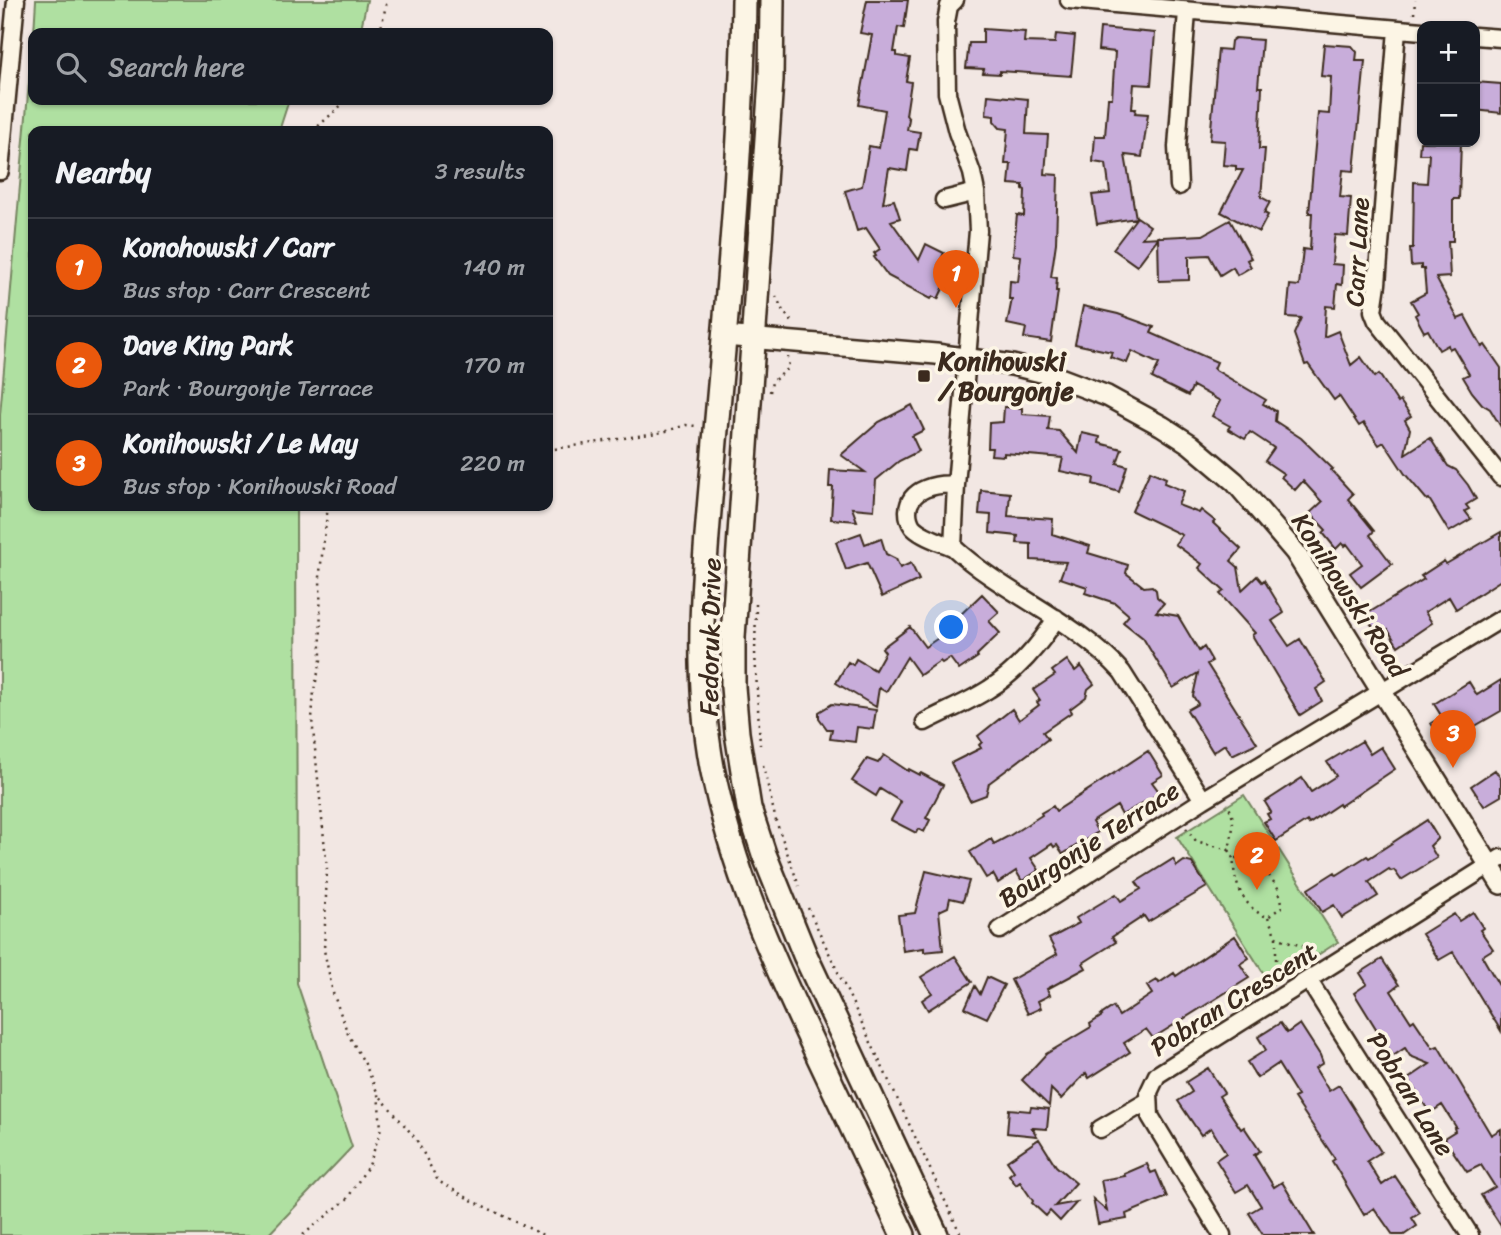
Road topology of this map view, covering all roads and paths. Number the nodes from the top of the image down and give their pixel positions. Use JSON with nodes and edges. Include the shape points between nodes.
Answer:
{"nodes":[{"id":1,"x":16,"y":0,"type":"edge"},
{"id":2,"x":387,"y":0,"type":"edge"},
{"id":3,"x":744,"y":0,"type":"edge"},
{"id":4,"x":772,"y":0,"type":"edge"},
{"id":5,"x":955,"y":0,"type":"edge"},
{"id":6,"x":1069,"y":0,"type":"edge"},
{"id":7,"x":1188,"y":11,"type":"junction"},
{"id":8,"x":381,"y":28,"type":"edge"},
{"id":9,"x":1397,"y":29,"type":"junction"},
{"id":10,"x":1417,"y":31,"type":"edge"},
{"id":11,"x":1480,"y":36,"type":"edge"},
{"id":12,"x":1501,"y":38,"type":"edge"},
{"id":13,"x":341,"y":105,"type":"edge"},
{"id":14,"x":318,"y":126,"type":"edge"},
{"id":15,"x":0,"y":171,"type":"edge"},
{"id":16,"x":1179,"y":187,"type":"dead end"},
{"id":17,"x":976,"y":192,"type":"junction"},
{"id":18,"x":944,"y":200,"type":"dead end"},
{"id":19,"x":724,"y":337,"type":"junction"},
{"id":20,"x":754,"y":339,"type":"junction"},
{"id":21,"x":790,"y":342,"type":"junction"},
{"id":22,"x":968,"y":359,"type":"junction"},
{"id":23,"x":769,"y":404,"type":"dead end"},
{"id":24,"x":701,"y":426,"type":"dead end"},
{"id":25,"x":553,"y":449,"type":"edge"},
{"id":26,"x":1501,"y":477,"type":"edge"},
{"id":27,"x":956,"y":485,"type":"junction"},
{"id":28,"x":327,"y":511,"type":"edge"},
{"id":29,"x":953,"y":547,"type":"junction"},
{"id":30,"x":757,"y":594,"type":"dead end"},
{"id":31,"x":1056,"y":618,"type":"junction"},
{"id":32,"x":1501,"y":619,"type":"edge"},
{"id":33,"x":1382,"y":692,"type":"junction"},
{"id":34,"x":925,"y":722,"type":"dead end"},
{"id":35,"x":1219,"y":791,"type":"junction"},
{"id":36,"x":1203,"y":800,"type":"junction"},
{"id":37,"x":1179,"y":816,"type":"junction"},
{"id":38,"x":1228,"y":850,"type":"junction"},
{"id":39,"x":1235,"y":858,"type":"junction"},
{"id":40,"x":1495,"y":862,"type":"edge"},
{"id":41,"x":1501,"y":884,"type":"edge"},
{"id":42,"x":799,"y":886,"type":"dead end"},
{"id":43,"x":804,"y":898,"type":"dead end"},
{"id":44,"x":1268,"y":917,"type":"junction"},
{"id":45,"x":1000,"y":930,"type":"dead end"},
{"id":46,"x":1276,"y":937,"type":"junction"},
{"id":47,"x":1328,"y":970,"type":"junction"},
{"id":48,"x":1310,"y":981,"type":"junction"},
{"id":49,"x":1290,"y":992,"type":"junction"},
{"id":50,"x":378,"y":1094,"type":"junction"},
{"id":51,"x":1149,"y":1101,"type":"junction"},
{"id":52,"x":1100,"y":1129,"type":"dead end"},
{"id":53,"x":303,"y":1235,"type":"edge"},
{"id":54,"x":544,"y":1235,"type":"edge"},
{"id":55,"x":903,"y":1235,"type":"edge"},
{"id":56,"x":936,"y":1235,"type":"edge"},
{"id":57,"x":961,"y":1235,"type":"edge"},
{"id":58,"x":1222,"y":1235,"type":"edge"},
{"id":59,"x":1470,"y":1235,"type":"edge"}],
"edges":[{"from":1,"to":15,"type":"street"},
{"from":2,"to":8,"type":"path"},
{"from":3,"to":19,"type":"main road","name":"Fedoruk Drive"},
{"from":4,"to":20,"type":"main road","name":"Fedoruk Drive"},
{"from":5,"to":17,"type":"street","via":[[946,22],[947,93]]},
{"from":6,"to":7,"type":"street"},
{"from":7,"to":9,"type":"street"},
{"from":7,"to":16,"type":"street","via":[[1177,147]]},
{"from":9,"to":10,"type":"street"},
{"from":9,"to":26,"type":"street","name":"Carr Lane","via":[[1373,311]]},
{"from":11,"to":12,"type":"street"},
{"from":13,"to":14,"type":"path"},
{"from":17,"to":18,"type":"street"},
{"from":17,"to":22,"type":"street","via":[[978,238]]},
{"from":19,"to":20,"type":"street","name":"Konihowski Road"},
{"from":19,"to":55,"type":"main road","name":"Fedoruk Drive","via":[[703,589],[703,708],[712,767],[740,878],[761,930]]},
{"from":20,"to":21,"type":"street","name":"Konihowski Road"},
{"from":20,"to":56,"type":"main road","name":"Fedoruk Drive","via":[[733,637],[737,733],[749,808],[788,917]]},
{"from":21,"to":22,"type":"street","name":"Konihowski Road"},
{"from":21,"to":23,"type":"path","via":[[789,368],[772,382]]},
{"from":22,"to":27,"type":"street"},
{"from":22,"to":33,"type":"street","name":"Konihowski Road","via":[[1049,374],[1107,396],[1162,426],[1214,463],[1295,552]]},
{"from":24,"to":25,"type":"path"},
{"from":27,"to":29,"type":"street"},
{"from":27,"to":29,"type":"street","via":[[919,492],[909,503],[908,514],[911,525],[920,532]]},
{"from":28,"to":50,"type":"path","via":[[320,572],[321,660],[313,719],[327,858],[324,950],[348,1034]]},
{"from":29,"to":31,"type":"street"},
{"from":30,"to":42,"type":"path","via":[[761,754],[776,821]]},
{"from":31,"to":34,"type":"street","via":[[1004,679]]},
{"from":31,"to":36,"type":"street","via":[[1096,645],[1122,672]]},
{"from":32,"to":33,"type":"street","name":"Bourgonje Terrace"},
{"from":33,"to":35,"type":"street","name":"Bourgonje Terrace"},
{"from":33,"to":40,"type":"street","name":"Konihowski Road"},
{"from":35,"to":36,"type":"street","name":"Bourgonje Terrace"},
{"from":35,"to":38,"type":"path","via":[[1233,813]]},
{"from":36,"to":37,"type":"street","name":"Bourgonje Terrace"},
{"from":37,"to":38,"type":"path","via":[[1196,841]]},
{"from":37,"to":45,"type":"street","name":"Bourgonje Terrace"},
{"from":38,"to":39,"type":"path"},
{"from":39,"to":44,"type":"path","via":[[1241,894],[1257,914]]},
{"from":39,"to":44,"type":"path","via":[[1258,859],[1278,888],[1283,906]]},
{"from":40,"to":41,"type":"street","name":"Konihowski Road"},
{"from":40,"to":47,"type":"street","name":"Pobran Crescent"},
{"from":43,"to":57,"type":"path"},
{"from":44,"to":46,"type":"path"},
{"from":46,"to":47,"type":"path","via":[[1307,948]]},
{"from":46,"to":49,"type":"path","via":[[1276,964]]},
{"from":47,"to":48,"type":"street","name":"Pobran Crescent"},
{"from":48,"to":49,"type":"street","name":"Pobran Crescent"},
{"from":48,"to":59,"type":"street","name":"Pobran Lane"},
{"from":49,"to":51,"type":"street","name":"Pobran Crescent","via":[[1157,1075]]},
{"from":50,"to":53,"type":"path","via":[[381,1128],[370,1163],[347,1199]]},
{"from":50,"to":54,"type":"path","via":[[416,1139],[438,1181]]},
{"from":51,"to":52,"type":"street"},
{"from":51,"to":58,"type":"street","via":[[1158,1132]]}]}
